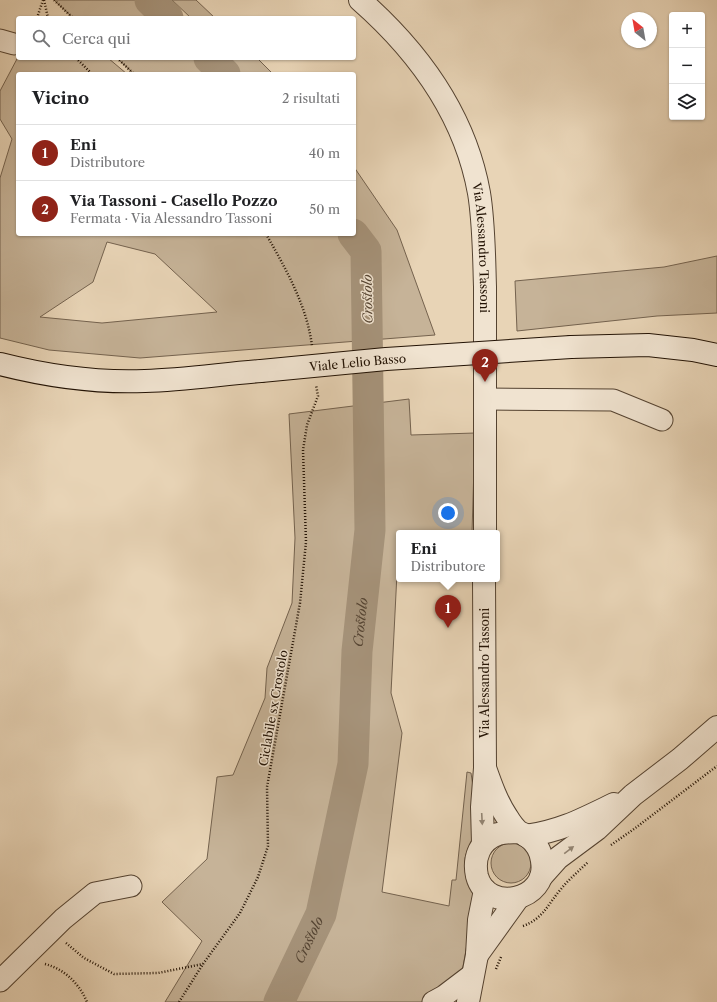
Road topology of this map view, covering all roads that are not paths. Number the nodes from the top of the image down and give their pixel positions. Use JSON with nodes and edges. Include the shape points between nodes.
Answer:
{"nodes":[{"id":1,"x":360,"y":0,"type":"edge"},
{"id":2,"x":717,"y":355,"type":"edge"},
{"id":3,"x":0,"y":364,"type":"edge"},
{"id":4,"x":486,"y":400,"type":"junction"},
{"id":5,"x":662,"y":420,"type":"dead end"},
{"id":6,"x":485,"y":530,"type":"edge"},
{"id":7,"x":484,"y":582,"type":"edge"},
{"id":8,"x":717,"y":727,"type":"edge"},
{"id":9,"x":485,"y":768,"type":"junction"},
{"id":10,"x":633,"y":795,"type":"junction"},
{"id":11,"x":523,"y":834,"type":"junction"},
{"id":12,"x":483,"y":843,"type":"junction"},
{"id":13,"x":541,"y":877,"type":"junction"},
{"id":14,"x":131,"y":886,"type":"dead end"},
{"id":15,"x":485,"y":890,"type":"junction"},
{"id":16,"x":518,"y":898,"type":"junction"},
{"id":17,"x":481,"y":968,"type":"junction"},
{"id":18,"x":0,"y":980,"type":"edge"},
{"id":19,"x":433,"y":1002,"type":"edge"},
{"id":20,"x":468,"y":1002,"type":"edge"}],
"edges":[{"from":1,"to":4,"type":"street","name":"Via Alessandro Tassoni","via":[[396,34],[430,76],[467,146],[479,193],[481,217],[485,287]]},
{"from":2,"to":3,"type":"street","name":"Viale Lelio Basso","bridge":true,"via":[[648,345],[571,347],[379,360],[154,381],[62,377]]},
{"from":4,"to":5,"type":"street","via":[[613,400]]},
{"from":4,"to":6,"type":"street","name":"Via Alessandro Tassoni"},
{"from":7,"to":9,"type":"street","name":"Via Alessandro Tassoni"},
{"from":8,"to":10,"type":"street"},
{"from":9,"to":11,"type":"street","name":"Via Alessandro Tassoni","via":[[507,818]]},
{"from":9,"to":12,"type":"street","name":"Via Alessandro Tassoni","one_way":true},
{"from":10,"to":11,"type":"street","via":[[564,828],[542,834]]},
{"from":13,"to":10,"type":"street","one_way":true,"via":[[558,858],[597,829]]},
{"from":11,"to":12,"type":"street","via":[[496,834]]},
{"from":11,"to":13,"type":"street","name":"Via Alessandro Tassoni","via":[[536,845],[541,854]]},
{"from":12,"to":15,"type":"street","name":"Via Alessandro Tassoni","via":[[475,866],[477,877]]},
{"from":13,"to":16,"type":"street","via":[[534,889]]},
{"from":14,"to":18,"type":"street","via":[[95,893],[63,919]]},
{"from":15,"to":16,"type":"street","via":[[504,899]]},
{"from":15,"to":17,"type":"street","via":[[479,920]]},
{"from":16,"to":17,"type":"street"},
{"from":17,"to":19,"type":"street"},
{"from":17,"to":20,"type":"street"}]}
